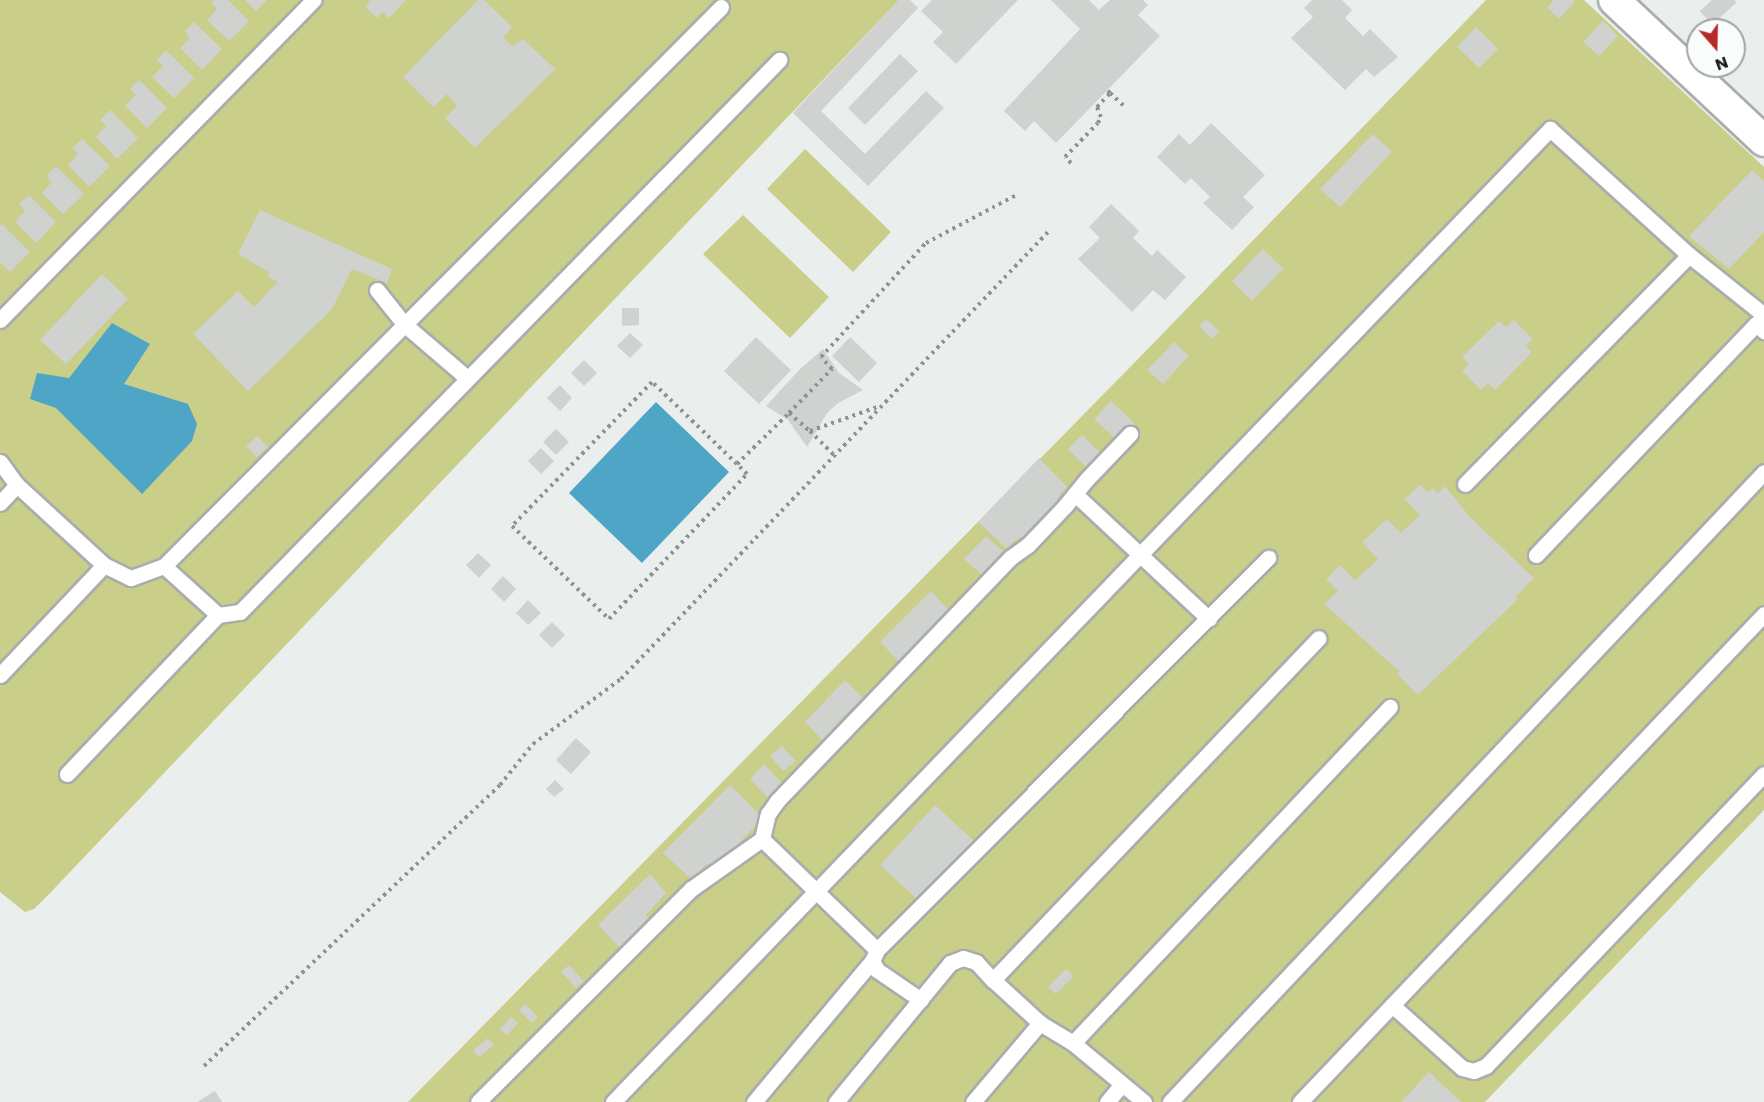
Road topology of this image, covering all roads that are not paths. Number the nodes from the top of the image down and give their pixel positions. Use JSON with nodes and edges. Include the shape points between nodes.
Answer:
{"nodes":[{"id":1,"x":313,"y":0,"type":"edge"},
{"id":2,"x":1614,"y":0,"type":"edge"},
{"id":3,"x":721,"y":7,"type":"dead end"},
{"id":4,"x":779,"y":60,"type":"dead end"},
{"id":5,"x":1764,"y":141,"type":"edge"},
{"id":6,"x":1689,"y":255,"type":"junction"},
{"id":7,"x":377,"y":290,"type":"dead end"},
{"id":8,"x":0,"y":320,"type":"edge"},
{"id":9,"x":1762,"y":321,"type":"edge"},
{"id":10,"x":404,"y":324,"type":"junction"},
{"id":11,"x":467,"y":378,"type":"junction"},
{"id":12,"x":1130,"y":434,"type":"dead end"},
{"id":13,"x":0,"y":462,"type":"edge"},
{"id":14,"x":1764,"y":472,"type":"edge"},
{"id":15,"x":1465,"y":484,"type":"dead end"},
{"id":16,"x":17,"y":485,"type":"junction"},
{"id":17,"x":1074,"y":494,"type":"junction"},
{"id":18,"x":0,"y":503,"type":"edge"},
{"id":19,"x":1141,"y":555,"type":"junction"},
{"id":20,"x":1536,"y":555,"type":"dead end"},
{"id":21,"x":1268,"y":558,"type":"dead end"},
{"id":22,"x":104,"y":565,"type":"junction"},
{"id":23,"x":164,"y":566,"type":"junction"},
{"id":24,"x":1764,"y":614,"type":"edge"},
{"id":25,"x":218,"y":615,"type":"junction"},
{"id":26,"x":1209,"y":618,"type":"junction"},
{"id":27,"x":1319,"y":638,"type":"dead end"},
{"id":28,"x":0,"y":675,"type":"edge"},
{"id":29,"x":1390,"y":707,"type":"dead end"},
{"id":30,"x":67,"y":774,"type":"dead end"},
{"id":31,"x":1764,"y":774,"type":"edge"},
{"id":32,"x":762,"y":838,"type":"junction"},
{"id":33,"x":818,"y":891,"type":"junction"},
{"id":34,"x":874,"y":955,"type":"junction"},
{"id":35,"x":993,"y":980,"type":"junction"},
{"id":36,"x":921,"y":1000,"type":"junction"},
{"id":37,"x":1392,"y":1005,"type":"junction"},
{"id":38,"x":1040,"y":1023,"type":"junction"},
{"id":39,"x":1073,"y":1043,"type":"junction"},
{"id":40,"x":1122,"y":1084,"type":"junction"},
{"id":41,"x":478,"y":1102,"type":"edge"},
{"id":42,"x":613,"y":1102,"type":"edge"},
{"id":43,"x":754,"y":1102,"type":"edge"},
{"id":44,"x":836,"y":1102,"type":"edge"},
{"id":45,"x":973,"y":1102,"type":"edge"},
{"id":46,"x":1107,"y":1102,"type":"edge"},
{"id":47,"x":1144,"y":1102,"type":"edge"},
{"id":48,"x":1170,"y":1102,"type":"edge"},
{"id":49,"x":1300,"y":1102,"type":"edge"}],
"edges":[{"from":1,"to":8,"type":"lane"},
{"from":2,"to":5,"type":"street"},
{"from":3,"to":10,"type":"lane"},
{"from":4,"to":11,"type":"lane"},
{"from":6,"to":9,"type":"lane"},
{"from":6,"to":15,"type":"lane"},
{"from":6,"to":19,"type":"lane","via":[[1550,129]]},
{"from":7,"to":10,"type":"lane"},
{"from":9,"to":20,"type":"lane"},
{"from":10,"to":11,"type":"lane"},
{"from":10,"to":23,"type":"lane"},
{"from":11,"to":25,"type":"lane","via":[[240,612]]},
{"from":12,"to":17,"type":"lane"},
{"from":13,"to":16,"type":"lane"},
{"from":14,"to":48,"type":"lane"},
{"from":16,"to":18,"type":"lane"},
{"from":16,"to":22,"type":"lane"},
{"from":17,"to":19,"type":"lane"},
{"from":17,"to":32,"type":"lane","via":[[777,801],[768,814]]},
{"from":19,"to":26,"type":"lane"},
{"from":19,"to":33,"type":"lane"},
{"from":21,"to":26,"type":"lane"},
{"from":22,"to":23,"type":"lane","via":[[131,578]]},
{"from":22,"to":28,"type":"lane"},
{"from":23,"to":25,"type":"lane"},
{"from":24,"to":37,"type":"lane"},
{"from":25,"to":30,"type":"lane"},
{"from":26,"to":34,"type":"lane"},
{"from":27,"to":35,"type":"lane"},
{"from":29,"to":39,"type":"lane"},
{"from":31,"to":37,"type":"lane","via":[[1485,1066],[1474,1071],[1462,1068]]},
{"from":32,"to":33,"type":"lane"},
{"from":32,"to":41,"type":"lane","via":[[691,889]]},
{"from":33,"to":34,"type":"lane"},
{"from":33,"to":42,"type":"lane"},
{"from":34,"to":36,"type":"lane","via":[[877,970]]},
{"from":34,"to":43,"type":"lane"},
{"from":35,"to":36,"type":"lane","via":[[976,962],[963,958],[950,963]]},
{"from":35,"to":38,"type":"lane"},
{"from":36,"to":44,"type":"lane"},
{"from":37,"to":49,"type":"lane"},
{"from":38,"to":39,"type":"lane"},
{"from":38,"to":45,"type":"lane"},
{"from":39,"to":40,"type":"lane"},
{"from":40,"to":46,"type":"lane"},
{"from":40,"to":47,"type":"lane"}]}
